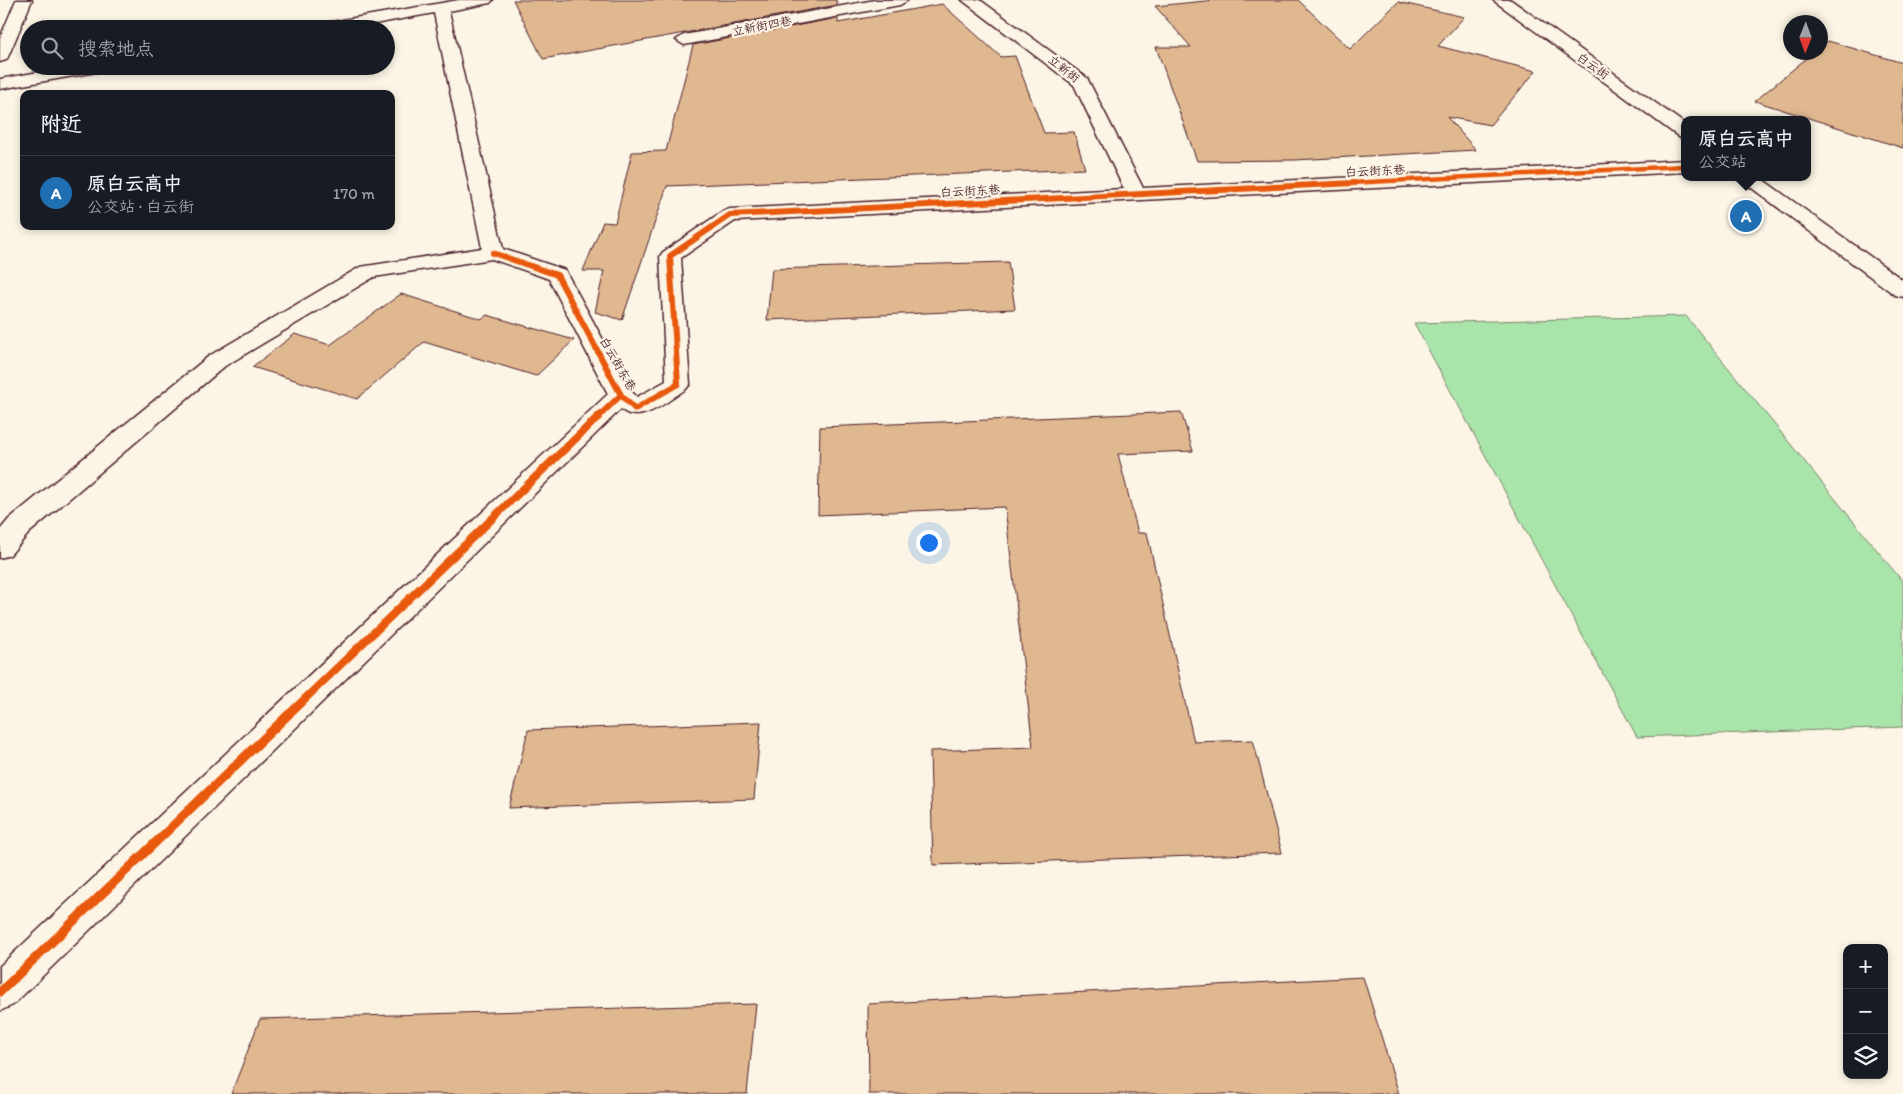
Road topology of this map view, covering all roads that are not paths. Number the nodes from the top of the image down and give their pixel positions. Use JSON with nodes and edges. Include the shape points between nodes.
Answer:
{"nodes":[{"id":1,"x":24,"y":0,"type":"edge"},
{"id":2,"x":485,"y":0,"type":"edge"},
{"id":3,"x":900,"y":0,"type":"edge"},
{"id":4,"x":970,"y":0,"type":"edge"},
{"id":5,"x":1501,"y":0,"type":"edge"},
{"id":6,"x":441,"y":8,"type":"junction"},
{"id":7,"x":371,"y":20,"type":"edge"},
{"id":8,"x":684,"y":40,"type":"dead end"},
{"id":9,"x":0,"y":57,"type":"edge"},
{"id":10,"x":51,"y":75,"type":"edge"},
{"id":11,"x":0,"y":84,"type":"edge"},
{"id":12,"x":1681,"y":130,"type":"edge"},
{"id":13,"x":1681,"y":166,"type":"edge"},
{"id":14,"x":1752,"y":181,"type":"edge"},
{"id":15,"x":1136,"y":194,"type":"junction"},
{"id":16,"x":493,"y":253,"type":"junction"},
{"id":17,"x":1903,"y":290,"type":"edge"},
{"id":18,"x":621,"y":395,"type":"junction"},
{"id":19,"x":0,"y":548,"type":"edge"},
{"id":20,"x":0,"y":992,"type":"edge"}],
"edges":[{"from":1,"to":9,"type":"street"},
{"from":2,"to":6,"type":"street"},
{"from":3,"to":8,"type":"street","name":"立新街四巷"},
{"from":4,"to":15,"type":"street","name":"立新街","via":[[1081,82]]},
{"from":5,"to":12,"type":"street","name":"白云街"},
{"from":6,"to":7,"type":"street"},
{"from":6,"to":16,"type":"street"},
{"from":10,"to":11,"type":"street"},
{"from":13,"to":15,"type":"street","name":"白云街东巷"},
{"from":14,"to":17,"type":"street"},
{"from":15,"to":18,"type":"street","name":"白云街东巷","via":[[730,215],[670,256],[678,384],[635,409]]},
{"from":16,"to":18,"type":"street","name":"白云街东巷","via":[[557,275]]},
{"from":16,"to":19,"type":"street","via":[[368,272],[217,361],[19,526]]},
{"from":18,"to":20,"type":"street"}]}
